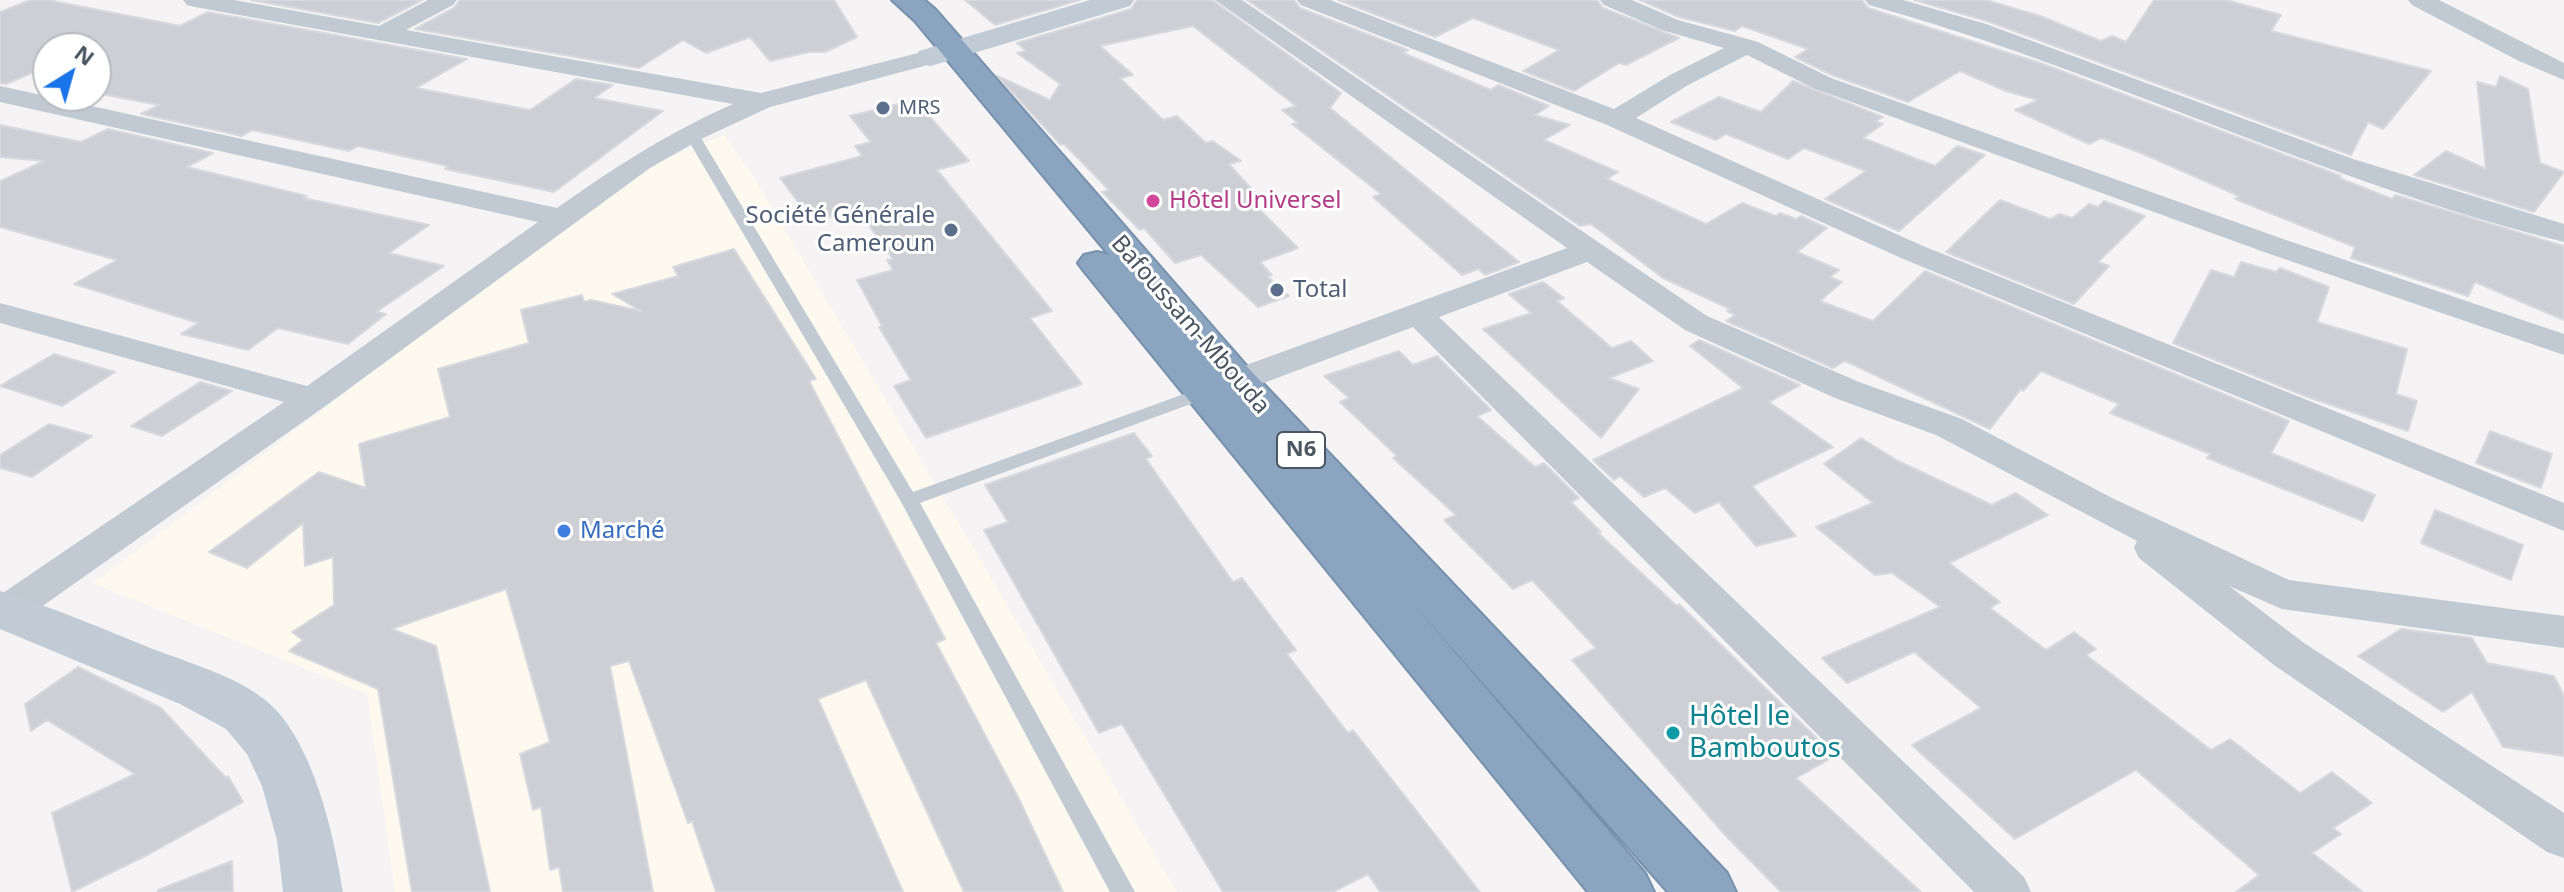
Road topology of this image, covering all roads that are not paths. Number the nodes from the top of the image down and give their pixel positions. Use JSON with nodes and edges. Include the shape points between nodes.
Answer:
{"nodes":[{"id":1,"x":195,"y":0,"type":"edge"},
{"id":2,"x":445,"y":0,"type":"edge"},
{"id":3,"x":872,"y":0,"type":"edge"},
{"id":4,"x":906,"y":0,"type":"edge"},
{"id":5,"x":1120,"y":0,"type":"edge"},
{"id":6,"x":1227,"y":0,"type":"edge"},
{"id":7,"x":1309,"y":0,"type":"edge"},
{"id":8,"x":1612,"y":0,"type":"edge"},
{"id":9,"x":1877,"y":0,"type":"edge"},
{"id":10,"x":2420,"y":0,"type":"edge"},
{"id":11,"x":383,"y":33,"type":"junction"},
{"id":12,"x":1746,"y":46,"type":"junction"},
{"id":13,"x":942,"y":53,"type":"junction"},
{"id":14,"x":2564,"y":72,"type":"edge"},
{"id":15,"x":0,"y":94,"type":"edge"},
{"id":16,"x":761,"y":101,"type":"junction"},
{"id":17,"x":1616,"y":119,"type":"junction"},
{"id":18,"x":691,"y":133,"type":"junction"},
{"id":19,"x":562,"y":218,"type":"junction"},
{"id":20,"x":2564,"y":233,"type":"edge"},
{"id":21,"x":1590,"y":250,"type":"junction"},
{"id":22,"x":0,"y":313,"type":"edge"},
{"id":23,"x":1418,"y":314,"type":"junction"},
{"id":24,"x":2564,"y":345,"type":"edge"},
{"id":25,"x":1220,"y":386,"type":"junction"},
{"id":26,"x":312,"y":399,"type":"junction"},
{"id":27,"x":909,"y":500,"type":"junction"},
{"id":28,"x":2101,"y":508,"type":"junction"},
{"id":29,"x":2564,"y":518,"type":"edge"},
{"id":30,"x":3,"y":610,"type":"edge"},
{"id":31,"x":2564,"y":632,"type":"edge"},
{"id":32,"x":1632,"y":808,"type":"junction"},
{"id":33,"x":1574,"y":833,"type":"junction"},
{"id":34,"x":2564,"y":838,"type":"edge"},
{"id":35,"x":313,"y":892,"type":"edge"},
{"id":36,"x":1123,"y":892,"type":"edge"},
{"id":37,"x":1624,"y":892,"type":"edge"},
{"id":38,"x":1706,"y":892,"type":"edge"},
{"id":39,"x":2007,"y":892,"type":"edge"}],
"edges":[{"from":1,"to":11,"type":"street"},
{"from":2,"to":11,"type":"street"},
{"from":3,"to":13,"type":"highway","name":"Bafoussam-Mbouda","number":"N6"},
{"from":4,"to":13,"type":"highway","name":"Bafoussam-Mbouda","number":"N6","via":[[925,15]]},
{"from":5,"to":13,"type":"street"},
{"from":6,"to":21,"type":"street"},
{"from":7,"to":17,"type":"street"},
{"from":8,"to":12,"type":"street","via":[[1670,25]]},
{"from":9,"to":20,"type":"street","via":[[2067,59],[2398,183]]},
{"from":10,"to":14,"type":"street","via":[[2527,58]]},
{"from":11,"to":16,"type":"street"},
{"from":12,"to":17,"type":"street"},
{"from":12,"to":24,"type":"street","via":[[1836,89]]},
{"from":13,"to":16,"type":"street"},
{"from":13,"to":25,"type":"highway","name":"Bafoussam-Mbouda","number":"N6"},
{"from":15,"to":19,"type":"street"},
{"from":16,"to":18,"type":"street"},
{"from":17,"to":29,"type":"street","via":[[1912,252]]},
{"from":18,"to":19,"type":"street"},
{"from":18,"to":27,"type":"lane"},
{"from":19,"to":26,"type":"street"},
{"from":21,"to":23,"type":"street"},
{"from":21,"to":28,"type":"street","via":[[1696,323],[1847,390],[1949,427]]},
{"from":22,"to":26,"type":"street"},
{"from":23,"to":25,"type":"street"},
{"from":23,"to":39,"type":"street"},
{"from":25,"to":27,"type":"lane"},
{"from":25,"to":32,"type":"highway","name":"Bafoussam-Mbouda","number":"N6"},
{"from":25,"to":33,"type":"highway","name":"Bafoussam-Mbouda","number":"N6"},
{"from":26,"to":30,"type":"street"},
{"from":27,"to":36,"type":"lane"},
{"from":28,"to":31,"type":"street","via":[[2282,594]]},
{"from":28,"to":34,"type":"street","via":[[2289,654]]},
{"from":30,"to":35,"type":"street","via":[[199,689],[245,714],[268,740],[290,786],[306,840]]},
{"from":32,"to":33,"type":"highway"},
{"from":32,"to":38,"type":"highway","name":"Bafoussam-Mbouda","number":"N6"},
{"from":33,"to":37,"type":"highway","name":"Bafoussam-Mbouda","number":"N6"}]}
